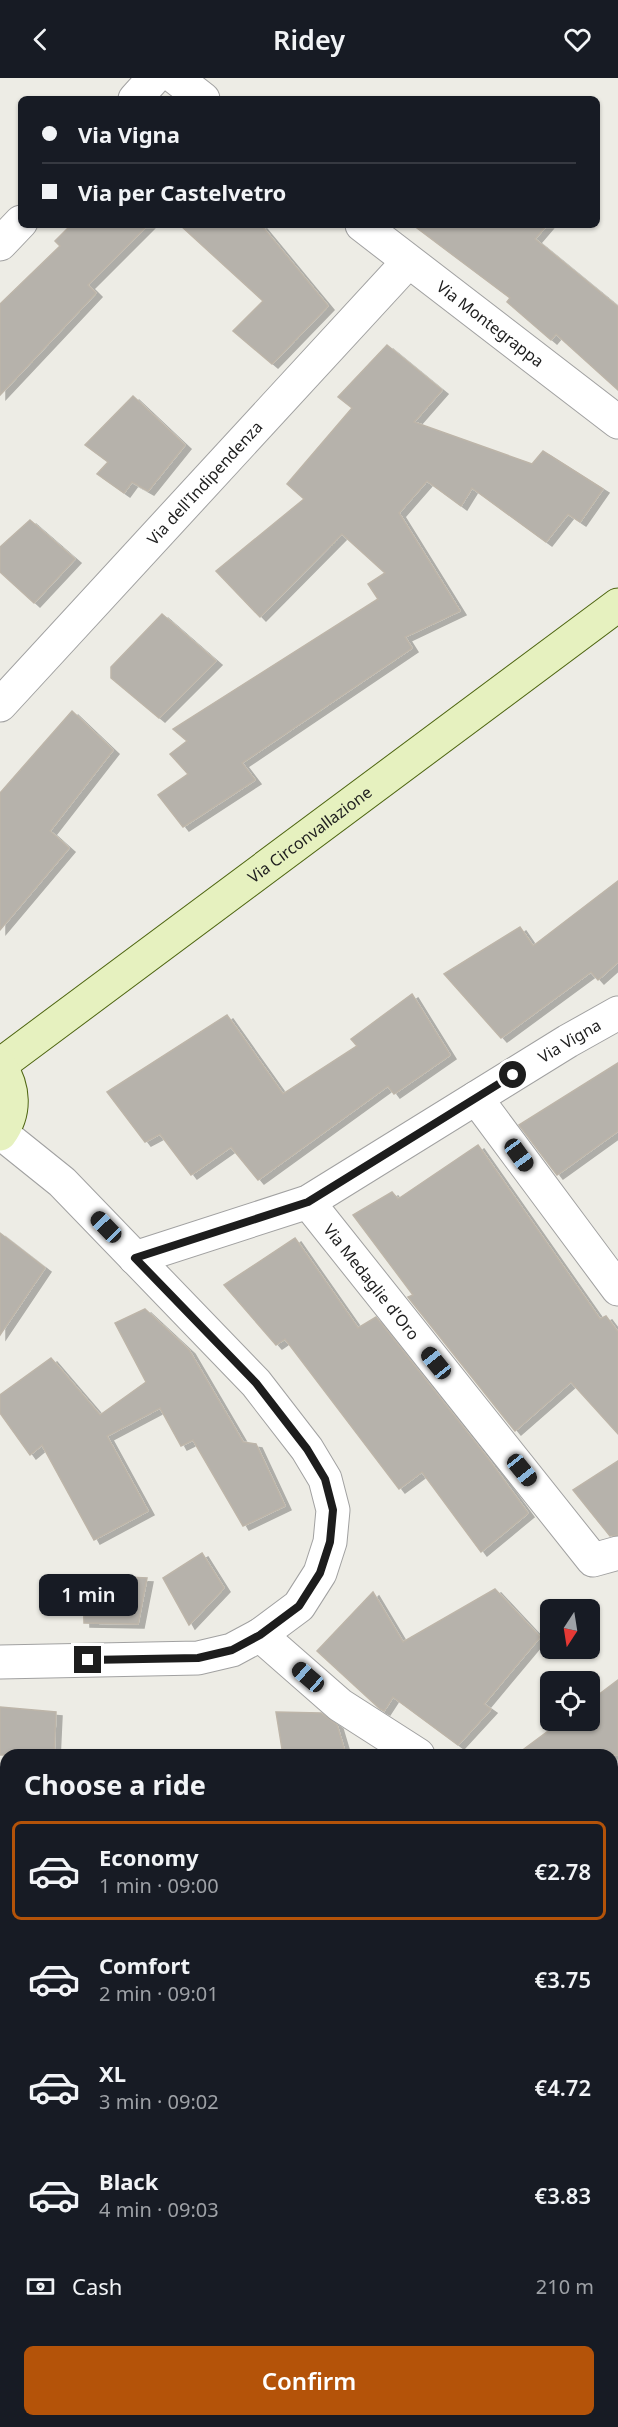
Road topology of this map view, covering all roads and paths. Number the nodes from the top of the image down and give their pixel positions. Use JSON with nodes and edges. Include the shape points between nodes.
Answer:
{"nodes":[{"id":1,"x":154,"y":78,"type":"edge"},
{"id":2,"x":176,"y":78,"type":"edge"},
{"id":3,"x":138,"y":96,"type":"edge"},
{"id":4,"x":199,"y":96,"type":"edge"},
{"id":5,"x":18,"y":225,"type":"edge"},
{"id":6,"x":366,"y":228,"type":"edge"},
{"id":7,"x":0,"y":244,"type":"edge"},
{"id":8,"x":408,"y":262,"type":"junction"},
{"id":9,"x":618,"y":422,"type":"edge"},
{"id":10,"x":618,"y":605,"type":"edge"},
{"id":11,"x":0,"y":705,"type":"edge"},
{"id":12,"x":618,"y":1013,"type":"edge"},
{"id":13,"x":0,"y":1066,"type":"edge"},
{"id":14,"x":476,"y":1098,"type":"junction"},
{"id":15,"x":1,"y":1134,"type":"edge"},
{"id":16,"x":308,"y":1202,"type":"junction"},
{"id":17,"x":135,"y":1258,"type":"junction"},
{"id":18,"x":618,"y":1289,"type":"edge"},
{"id":19,"x":605,"y":1556,"type":"edge"},
{"id":20,"x":260,"y":1635,"type":"junction"},
{"id":21,"x":0,"y":1662,"type":"edge"},
{"id":22,"x":409,"y":1749,"type":"edge"}],
"edges":[{"from":1,"to":3,"type":"street"},
{"from":2,"to":4,"type":"street"},
{"from":5,"to":7,"type":"street"},
{"from":6,"to":8,"type":"street","name":"Via Montegrappa"},
{"from":8,"to":9,"type":"street","name":"Via Montegrappa"},
{"from":8,"to":11,"type":"street","name":"Via dell'Indipendenza"},
{"from":10,"to":13,"type":"main road","name":"Via Circonvallazione"},
{"from":12,"to":14,"type":"street","name":"Via Vigna"},
{"from":13,"to":15,"type":"main road","via":[[7,1076],[12,1099]]},
{"from":14,"to":16,"type":"street","name":"Via Vigna"},
{"from":14,"to":18,"type":"street"},
{"from":15,"to":17,"type":"street","via":[[62,1182]]},
{"from":16,"to":17,"type":"street","name":"Via Vigna"},
{"from":16,"to":19,"type":"street","name":"Via Medaglie d'Oro"},
{"from":17,"to":20,"type":"street","via":[[256,1383],[325,1479],[333,1510],[330,1542],[320,1573],[299,1606]]},
{"from":20,"to":21,"type":"street","via":[[232,1650],[198,1658]]},
{"from":20,"to":22,"type":"street","via":[[340,1704]]}]}
